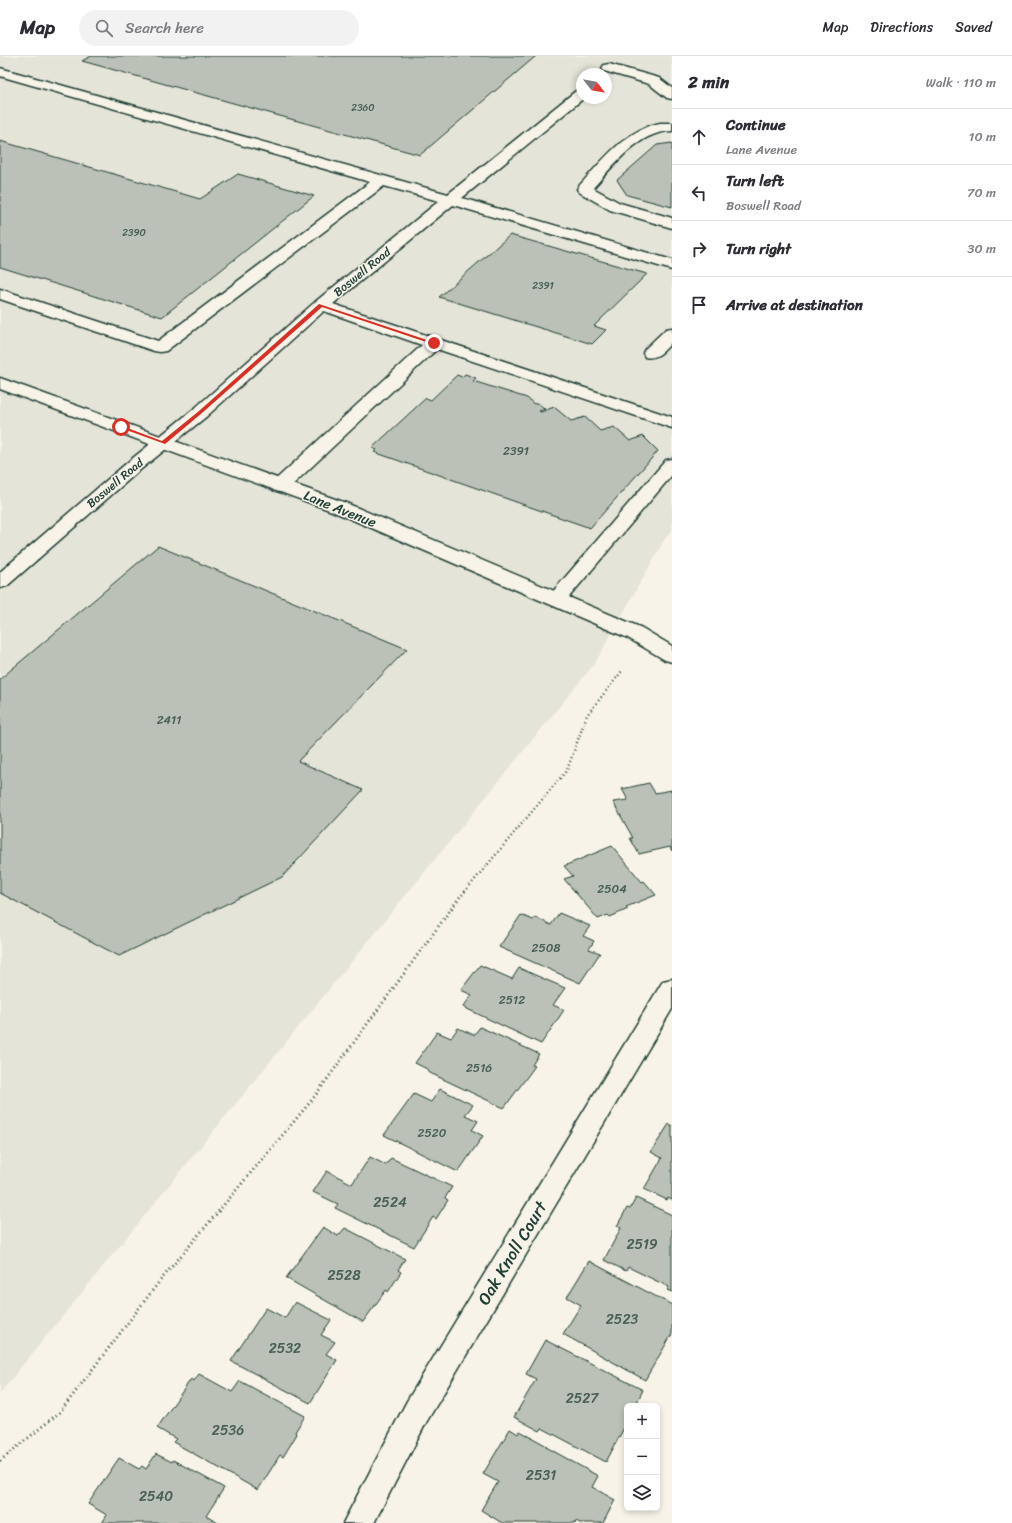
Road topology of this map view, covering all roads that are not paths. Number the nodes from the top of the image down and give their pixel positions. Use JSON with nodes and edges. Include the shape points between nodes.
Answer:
{"nodes":[{"id":1,"x":622,"y":56,"type":"edge"},
{"id":2,"x":609,"y":68,"type":"edge"},
{"id":3,"x":0,"y":72,"type":"edge"},
{"id":4,"x":612,"y":72,"type":"edge"},
{"id":5,"x":672,"y":95,"type":"edge"},
{"id":6,"x":576,"y":98,"type":"edge"},
{"id":7,"x":667,"y":112,"type":"dead end"},
{"id":8,"x":665,"y":127,"type":"edge"},
{"id":9,"x":382,"y":180,"type":"junction"},
{"id":10,"x":451,"y":200,"type":"junction"},
{"id":11,"x":672,"y":223,"type":"edge"},
{"id":12,"x":672,"y":266,"type":"edge"},
{"id":13,"x":0,"y":294,"type":"edge"},
{"id":14,"x":321,"y":305,"type":"junction"},
{"id":15,"x":672,"y":333,"type":"edge"},
{"id":16,"x":434,"y":343,"type":"junction"},
{"id":17,"x":651,"y":353,"type":"dead end"},
{"id":18,"x":0,"y":383,"type":"edge"},
{"id":19,"x":672,"y":423,"type":"edge"},
{"id":20,"x":163,"y":443,"type":"junction"},
{"id":21,"x":672,"y":464,"type":"edge"},
{"id":22,"x":280,"y":486,"type":"junction"},
{"id":23,"x":0,"y":582,"type":"edge"},
{"id":24,"x":557,"y":600,"type":"junction"},
{"id":25,"x":672,"y":655,"type":"edge"},
{"id":26,"x":672,"y":988,"type":"edge"},
{"id":27,"x":358,"y":1523,"type":"edge"}],
"edges":[{"from":1,"to":2,"type":"street"},
{"from":3,"to":9,"type":"street"},
{"from":4,"to":5,"type":"street","via":[[654,81]]},
{"from":6,"to":10,"type":"street","name":"Boswell Road"},
{"from":7,"to":8,"type":"street"},
{"from":8,"to":11,"type":"street","via":[[647,132],[611,159],[584,189],[598,200]]},
{"from":9,"to":10,"type":"street"},
{"from":9,"to":13,"type":"street","via":[[160,347]]},
{"from":10,"to":12,"type":"street"},
{"from":10,"to":14,"type":"street","name":"Boswell Road"},
{"from":14,"to":16,"type":"street"},
{"from":14,"to":20,"type":"street","name":"Boswell Road"},
{"from":15,"to":17,"type":"street"},
{"from":16,"to":19,"type":"street"},
{"from":16,"to":22,"type":"street"},
{"from":18,"to":20,"type":"street","name":"Lane Avenue"},
{"from":20,"to":22,"type":"street","name":"Lane Avenue"},
{"from":20,"to":23,"type":"street","name":"Boswell Road"},
{"from":21,"to":24,"type":"street"},
{"from":22,"to":24,"type":"street","name":"Lane Avenue","via":[[346,510]]},
{"from":24,"to":25,"type":"street","name":"Lane Avenue","via":[[635,633]]},
{"from":26,"to":27,"type":"street","name":"Oak Knoll Court","via":[[417,1411]]}]}
